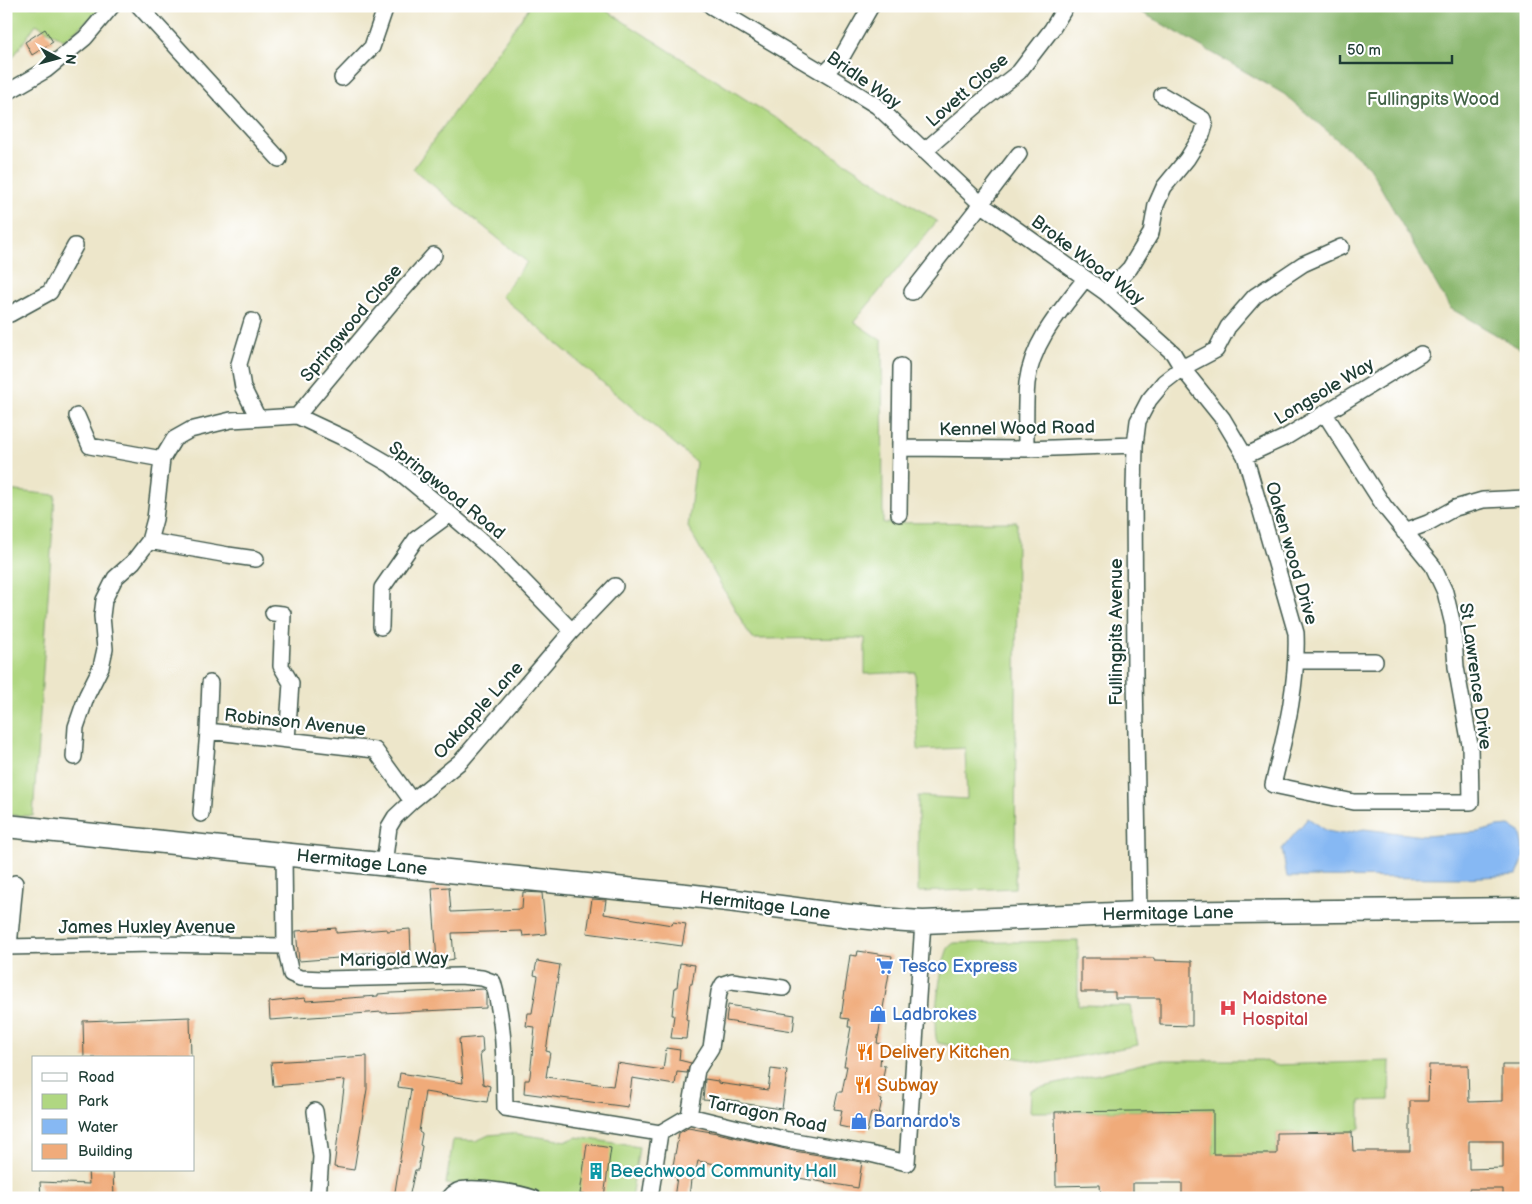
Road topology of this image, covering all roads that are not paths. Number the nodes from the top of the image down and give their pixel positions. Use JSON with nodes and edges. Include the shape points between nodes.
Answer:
{"nodes":[{"id":1,"x":112,"y":6,"type":"edge"},
{"id":2,"x":139,"y":6,"type":"edge"},
{"id":3,"x":386,"y":6,"type":"edge"},
{"id":4,"x":711,"y":6,"type":"edge"},
{"id":5,"x":870,"y":6,"type":"edge"},
{"id":6,"x":1066,"y":6,"type":"edge"},
{"id":7,"x":825,"y":73,"type":"junction"},
{"id":8,"x":342,"y":78,"type":"dead end"},
{"id":9,"x":6,"y":93,"type":"edge"},
{"id":10,"x":1162,"y":95,"type":"dead end"},
{"id":11,"x":924,"y":151,"type":"junction"},
{"id":12,"x":1019,"y":154,"type":"dead end"},
{"id":13,"x":279,"y":158,"type":"dead end"},
{"id":14,"x":984,"y":206,"type":"junction"},
{"id":15,"x":75,"y":246,"type":"dead end"},
{"id":16,"x":1341,"y":246,"type":"dead end"},
{"id":17,"x":434,"y":255,"type":"dead end"},
{"id":18,"x":1085,"y":279,"type":"junction"},
{"id":19,"x":912,"y":292,"type":"dead end"},
{"id":20,"x":1106,"y":293,"type":"junction"},
{"id":21,"x":6,"y":313,"type":"edge"},
{"id":22,"x":252,"y":321,"type":"dead end"},
{"id":23,"x":1421,"y":354,"type":"dead end"},
{"id":24,"x":901,"y":366,"type":"dead end"},
{"id":25,"x":1182,"y":368,"type":"junction"},
{"id":26,"x":1325,"y":414,"type":"junction"},
{"id":27,"x":77,"y":416,"type":"dead end"},
{"id":28,"x":297,"y":416,"type":"junction"},
{"id":29,"x":258,"y":418,"type":"junction"},
{"id":30,"x":1135,"y":445,"type":"junction"},
{"id":31,"x":900,"y":448,"type":"junction"},
{"id":32,"x":1026,"y":449,"type":"junction"},
{"id":33,"x":1244,"y":456,"type":"junction"},
{"id":34,"x":162,"y":459,"type":"junction"},
{"id":35,"x":1526,"y":498,"type":"edge"},
{"id":36,"x":450,"y":514,"type":"junction"},
{"id":37,"x":899,"y":514,"type":"dead end"},
{"id":38,"x":1404,"y":532,"type":"junction"},
{"id":39,"x":149,"y":541,"type":"junction"},
{"id":40,"x":256,"y":559,"type":"dead end"},
{"id":41,"x":615,"y":586,"type":"dead end"},
{"id":42,"x":273,"y":613,"type":"dead end"},
{"id":43,"x":381,"y":627,"type":"dead end"},
{"id":44,"x":572,"y":631,"type":"junction"},
{"id":45,"x":1297,"y":661,"type":"junction"},
{"id":46,"x":1375,"y":661,"type":"dead end"},
{"id":47,"x":210,"y":683,"type":"dead end"},
{"id":48,"x":208,"y":731,"type":"junction"},
{"id":49,"x":287,"y":740,"type":"junction"},
{"id":50,"x":74,"y":757,"type":"dead end"},
{"id":51,"x":412,"y":801,"type":"junction"},
{"id":52,"x":201,"y":814,"type":"dead end"},
{"id":53,"x":6,"y":826,"type":"edge"},
{"id":54,"x":284,"y":853,"type":"junction"},
{"id":55,"x":384,"y":864,"type":"junction"},
{"id":56,"x":15,"y":883,"type":"dead end"},
{"id":57,"x":1526,"y":908,"type":"edge"},
{"id":58,"x":1139,"y":913,"type":"junction"},
{"id":59,"x":923,"y":922,"type":"junction"},
{"id":60,"x":285,"y":946,"type":"junction"},
{"id":61,"x":8,"y":947,"type":"edge"},
{"id":62,"x":783,"y":988,"type":"dead end"},
{"id":63,"x":315,"y":1111,"type":"dead end"},
{"id":64,"x":689,"y":1116,"type":"junction"},
{"id":65,"x":660,"y":1133,"type":"junction"},
{"id":66,"x":318,"y":1198,"type":"edge"},
{"id":67,"x":449,"y":1198,"type":"edge"},
{"id":68,"x":533,"y":1198,"type":"edge"},
{"id":69,"x":650,"y":1198,"type":"edge"}],
"edges":[{"from":1,"to":9,"type":"street","via":[[85,38],[46,70]]},
{"from":2,"to":13,"type":"street"},
{"from":3,"to":8,"type":"street","via":[[372,47]]},
{"from":4,"to":7,"type":"street","name":"Bridle Way"},
{"from":5,"to":7,"type":"street","via":[[843,55]]},
{"from":6,"to":11,"type":"street","name":"Lovett Close","via":[[1019,72]]},
{"from":7,"to":11,"type":"street","name":"Bridle Way","via":[[877,106]]},
{"from":10,"to":20,"type":"street","via":[[1203,119],[1202,135],[1164,187],[1150,233],[1130,268]]},
{"from":11,"to":14,"type":"street","name":"Bridle Way"},
{"from":12,"to":14,"type":"street"},
{"from":14,"to":18,"type":"street","name":"Broke Wood Way"},
{"from":14,"to":19,"type":"street"},
{"from":15,"to":21,"type":"street","via":[[50,292],[10,314]]},
{"from":16,"to":25,"type":"street","name":"Fullingpits Avenue","via":[[1303,264],[1255,296],[1228,326],[1216,350]]},
{"from":17,"to":28,"type":"street","name":"Springwood Close"},
{"from":18,"to":20,"type":"street","name":"Broke Wood Way"},
{"from":18,"to":32,"type":"street","via":[[1041,338],[1032,359],[1027,382]]},
{"from":20,"to":25,"type":"street","name":"Broke Wood Way","via":[[1172,353]]},
{"from":22,"to":29,"type":"street","via":[[238,364],[243,388]]},
{"from":23,"to":26,"type":"street","name":"Longsole Way"},
{"from":24,"to":31,"type":"street"},
{"from":25,"to":30,"type":"street","name":"Fullingpits Avenue","via":[[1149,400],[1138,421]]},
{"from":25,"to":33,"type":"street","via":[[1223,419]]},
{"from":26,"to":33,"type":"street","name":"Longsole Way"},
{"from":26,"to":38,"type":"street","name":"St Lawrence Drive"},
{"from":27,"to":34,"type":"street","via":[[90,446]]},
{"from":28,"to":29,"type":"street","name":"Springwood Road"},
{"from":28,"to":36,"type":"street","name":"Springwood Road","via":[[391,465]]},
{"from":29,"to":34,"type":"street","name":"Springwood Road","via":[[231,420],[190,430],[174,439]]},
{"from":30,"to":32,"type":"street","name":"Kennel Wood Road"},
{"from":30,"to":58,"type":"street","name":"Fullingpits Avenue"},
{"from":31,"to":32,"type":"street","name":"Kennel Wood Road"},
{"from":31,"to":37,"type":"street"},
{"from":33,"to":45,"type":"street","name":"Oaken wood Drive","via":[[1296,633]]},
{"from":34,"to":39,"type":"street","name":"Springwood Road"},
{"from":35,"to":38,"type":"street","via":[[1483,500],[1456,508]]},
{"from":36,"to":43,"type":"street","via":[[416,539],[382,588]]},
{"from":36,"to":44,"type":"street","name":"Springwood Road","via":[[499,556]]},
{"from":38,"to":45,"type":"street","name":"St Lawrence Drive","via":[[1434,566],[1453,624],[1470,745],[1471,802],[1354,802],[1273,785],[1289,716]]},
{"from":39,"to":40,"type":"street"},
{"from":39,"to":50,"type":"street","name":"Springwood Road","via":[[116,578],[104,600],[105,649],[101,667],[76,727]]},
{"from":41,"to":44,"type":"street","name":"Oakapple Lane"},
{"from":42,"to":49,"type":"street","via":[[283,614],[281,666],[291,684]]},
{"from":44,"to":51,"type":"street","name":"Oakapple Lane","via":[[461,761]]},
{"from":45,"to":46,"type":"street"},
{"from":47,"to":48,"type":"street"},
{"from":48,"to":49,"type":"street","name":"Robinson Avenue"},
{"from":48,"to":52,"type":"street"},
{"from":49,"to":51,"type":"street","name":"Robinson Avenue","via":[[375,750]]},
{"from":51,"to":55,"type":"street","name":"Oakapple Lane","via":[[389,827]]},
{"from":53,"to":54,"type":"main road","name":"Hermitage Lane"},
{"from":54,"to":55,"type":"main road","name":"Hermitage Lane"},
{"from":54,"to":60,"type":"street","name":"Marigold Way"},
{"from":55,"to":59,"type":"main road","name":"Hermitage Lane"},
{"from":56,"to":61,"type":"street","name":"James Huxley Avenue"},
{"from":57,"to":58,"type":"main road","name":"Hermitage Lane"},
{"from":58,"to":59,"type":"main road","name":"Hermitage Lane"},
{"from":59,"to":64,"type":"street","name":"Tarragon Road","via":[[907,1163],[783,1140]]},
{"from":60,"to":61,"type":"street","name":"James Huxley Avenue"},
{"from":60,"to":65,"type":"street","name":"Marigold Way","via":[[291,974],[300,978],[460,976],[493,982],[503,1034],[505,1108]]},
{"from":62,"to":64,"type":"street","via":[[732,981],[723,984],[711,1048],[697,1070]]},
{"from":63,"to":66,"type":"street","via":[[321,1157]]},
{"from":64,"to":65,"type":"street","name":"Tarragon Road"},
{"from":65,"to":69,"type":"street"},
{"from":67,"to":68,"type":"street","via":[[453,1192],[481,1189]]}]}
